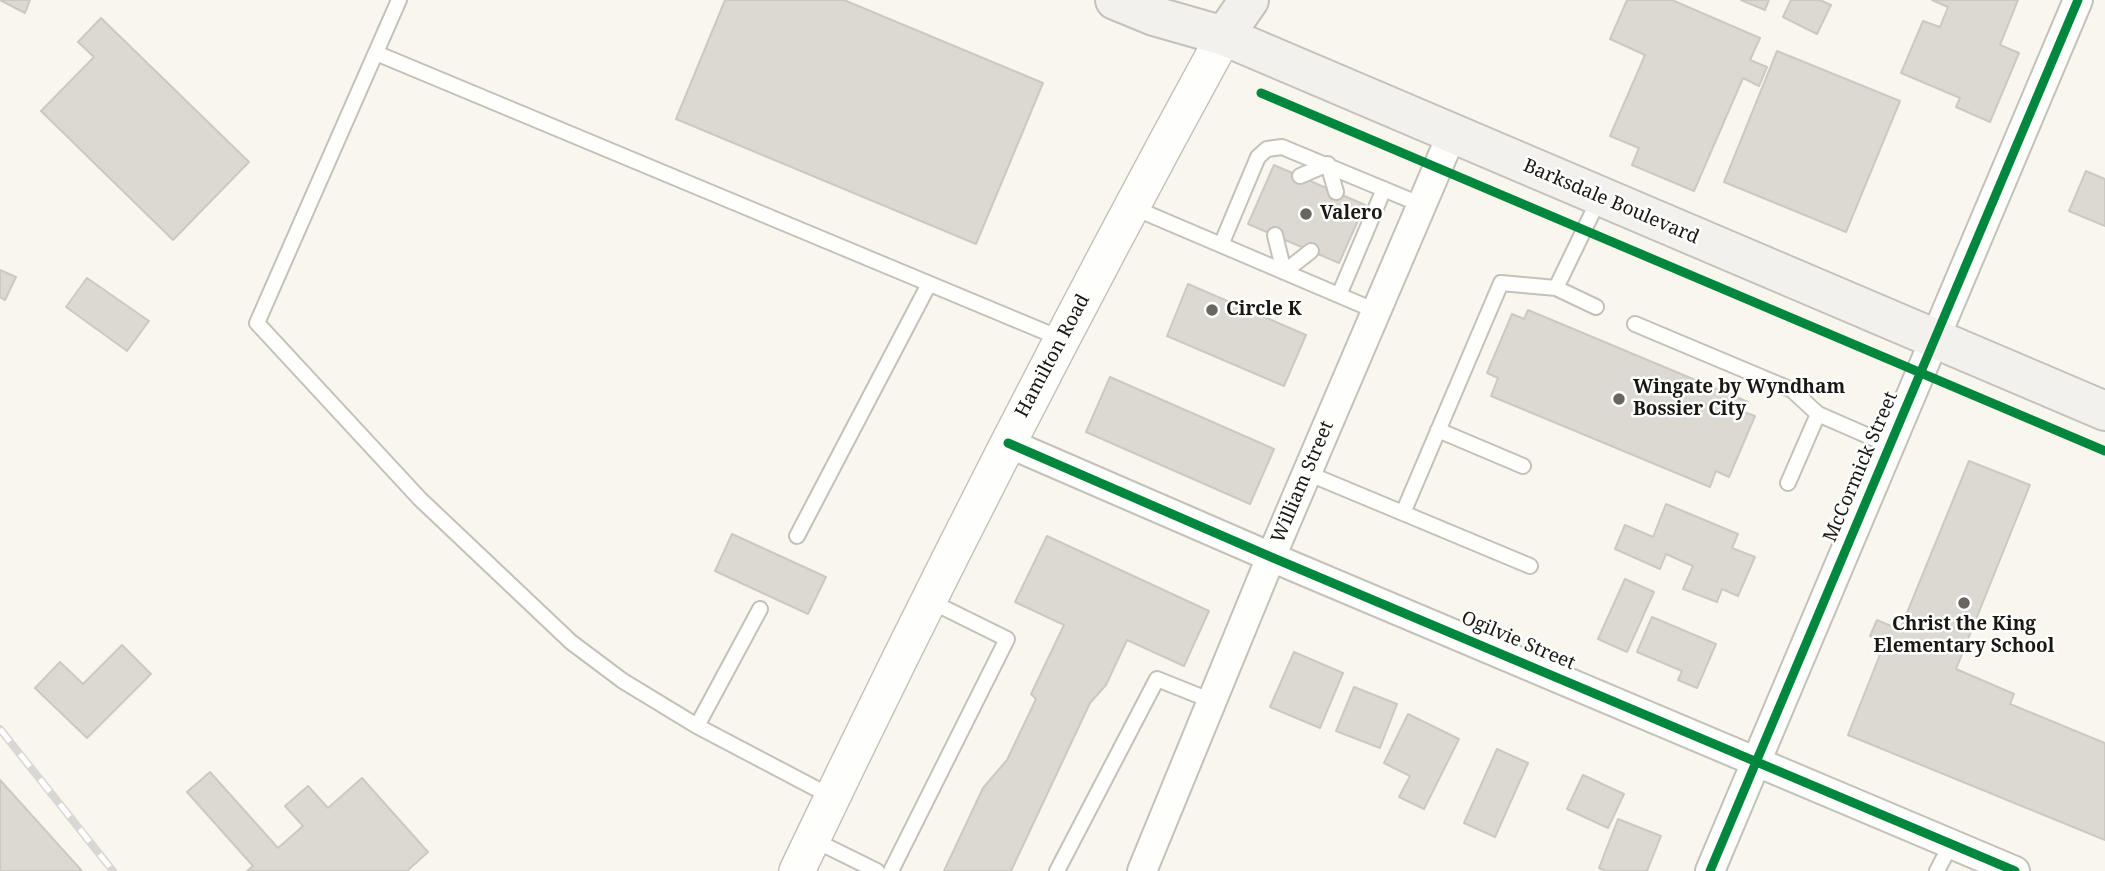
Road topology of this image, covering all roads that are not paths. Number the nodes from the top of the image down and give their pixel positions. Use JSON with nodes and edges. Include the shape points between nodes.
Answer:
{"nodes":[{"id":1,"x":399,"y":0,"type":"edge"},
{"id":2,"x":1115,"y":0,"type":"edge"},
{"id":3,"x":1250,"y":0,"type":"edge"},
{"id":4,"x":2078,"y":0,"type":"edge"},
{"id":5,"x":1224,"y":36,"type":"junction"},
{"id":6,"x":376,"y":53,"type":"junction"},
{"id":7,"x":1452,"y":134,"type":"junction"},
{"id":8,"x":1328,"y":164,"type":"junction"},
{"id":9,"x":1300,"y":176,"type":"dead end"},
{"id":10,"x":1384,"y":189,"type":"junction"},
{"id":11,"x":1336,"y":192,"type":"dead end"},
{"id":12,"x":1600,"y":197,"type":"junction"},
{"id":13,"x":1422,"y":205,"type":"junction"},
{"id":14,"x":1130,"y":206,"type":"junction"},
{"id":15,"x":1275,"y":235,"type":"dead end"},
{"id":16,"x":1221,"y":245,"type":"junction"},
{"id":17,"x":1311,"y":251,"type":"dead end"},
{"id":18,"x":1283,"y":272,"type":"junction"},
{"id":19,"x":929,"y":284,"type":"junction"},
{"id":20,"x":1556,"y":288,"type":"junction"},
{"id":21,"x":1339,"y":295,"type":"junction"},
{"id":22,"x":1596,"y":307,"type":"dead end"},
{"id":23,"x":1376,"y":312,"type":"junction"},
{"id":24,"x":1635,"y":324,"type":"dead end"},
{"id":25,"x":1935,"y":338,"type":"junction"},
{"id":26,"x":1063,"y":340,"type":"junction"},
{"id":27,"x":2105,"y":411,"type":"edge"},
{"id":28,"x":1818,"y":414,"type":"junction"},
{"id":29,"x":1438,"y":430,"type":"junction"},
{"id":30,"x":1008,"y":443,"type":"junction"},
{"id":31,"x":1889,"y":445,"type":"junction"},
{"id":32,"x":1523,"y":466,"type":"dead end"},
{"id":33,"x":1307,"y":473,"type":"junction"},
{"id":34,"x":1788,"y":483,"type":"dead end"},
{"id":35,"x":1403,"y":513,"type":"junction"},
{"id":36,"x":797,"y":536,"type":"dead end"},
{"id":37,"x":1271,"y":557,"type":"junction"},
{"id":38,"x":1530,"y":566,"type":"dead end"},
{"id":39,"x":930,"y":600,"type":"junction"},
{"id":40,"x":760,"y":609,"type":"dead end"},
{"id":41,"x":1212,"y":701,"type":"junction"},
{"id":42,"x":696,"y":726,"type":"junction"},
{"id":43,"x":1758,"y":760,"type":"junction"},
{"id":44,"x":833,"y":797,"type":"junction"},
{"id":45,"x":812,"y":839,"type":"junction"},
{"id":46,"x":1951,"y":844,"type":"junction"},
{"id":47,"x":797,"y":871,"type":"edge"},
{"id":48,"x":877,"y":871,"type":"edge"},
{"id":49,"x":891,"y":871,"type":"edge"},
{"id":50,"x":1057,"y":871,"type":"edge"},
{"id":51,"x":1142,"y":871,"type":"edge"},
{"id":52,"x":1710,"y":871,"type":"edge"},
{"id":53,"x":1937,"y":871,"type":"edge"},
{"id":54,"x":2015,"y":871,"type":"edge"}],
"edges":[{"from":1,"to":6,"type":"lane"},
{"from":2,"to":5,"type":"main road","name":"Barksdale Boulevard"},
{"from":3,"to":5,"type":"main road","name":"Hamilton Road"},
{"from":4,"to":25,"type":"street","name":"McCormick Street"},
{"from":5,"to":7,"type":"main road","name":"Barksdale Boulevard"},
{"from":5,"to":14,"type":"street","name":"Hamilton Road"},
{"from":6,"to":19,"type":"lane"},
{"from":6,"to":42,"type":"lane","via":[[257,323],[387,465],[571,642]]},
{"from":7,"to":12,"type":"main road","name":"Barksdale Boulevard"},
{"from":7,"to":13,"type":"street","name":"William Street"},
{"from":8,"to":9,"type":"lane"},
{"from":8,"to":10,"type":"lane"},
{"from":8,"to":11,"type":"lane"},
{"from":8,"to":16,"type":"lane","via":[[1282,147],[1267,149],[1258,157]]},
{"from":10,"to":13,"type":"lane"},
{"from":10,"to":21,"type":"lane"},
{"from":12,"to":20,"type":"lane"},
{"from":12,"to":25,"type":"main road","name":"Barksdale Boulevard"},
{"from":13,"to":23,"type":"street","name":"William Street"},
{"from":14,"to":16,"type":"lane"},
{"from":14,"to":26,"type":"street","name":"Hamilton Road"},
{"from":15,"to":18,"type":"lane"},
{"from":16,"to":18,"type":"lane"},
{"from":17,"to":18,"type":"lane"},
{"from":18,"to":21,"type":"lane"},
{"from":19,"to":26,"type":"lane"},
{"from":19,"to":36,"type":"lane"},
{"from":20,"to":22,"type":"lane"},
{"from":20,"to":29,"type":"lane","via":[[1501,283]]},
{"from":21,"to":23,"type":"lane"},
{"from":23,"to":33,"type":"street","name":"William Street"},
{"from":24,"to":28,"type":"lane","via":[[1792,390]]},
{"from":25,"to":27,"type":"main road","name":"Barksdale Boulevard"},
{"from":25,"to":31,"type":"street","name":"McCormick Street"},
{"from":26,"to":30,"type":"street","name":"Hamilton Road"},
{"from":28,"to":31,"type":"lane"},
{"from":28,"to":34,"type":"lane"},
{"from":29,"to":32,"type":"lane"},
{"from":29,"to":35,"type":"lane"},
{"from":30,"to":37,"type":"street","name":"Ogilvie Street"},
{"from":30,"to":39,"type":"street","name":"Hamilton Road"},
{"from":31,"to":43,"type":"street","name":"McCormick Street"},
{"from":33,"to":35,"type":"lane"},
{"from":33,"to":37,"type":"street","name":"William Street"},
{"from":35,"to":38,"type":"lane"},
{"from":37,"to":41,"type":"street","name":"William Street"},
{"from":37,"to":43,"type":"street","name":"Ogilvie Street"},
{"from":39,"to":44,"type":"street","name":"Hamilton Road"},
{"from":39,"to":49,"type":"lane","via":[[1007,639]]},
{"from":40,"to":42,"type":"lane"},
{"from":41,"to":50,"type":"lane","via":[[1157,679]]},
{"from":41,"to":51,"type":"street","name":"William Street"},
{"from":42,"to":44,"type":"lane"},
{"from":43,"to":46,"type":"street","name":"Ogilvie Street"},
{"from":43,"to":52,"type":"street","name":"McCormick Street"},
{"from":44,"to":45,"type":"street","name":"Hamilton Road"},
{"from":45,"to":47,"type":"street","name":"Hamilton Road"},
{"from":45,"to":48,"type":"lane"},
{"from":46,"to":53,"type":"lane"},
{"from":46,"to":54,"type":"street","name":"Ogilvie Street"}]}
